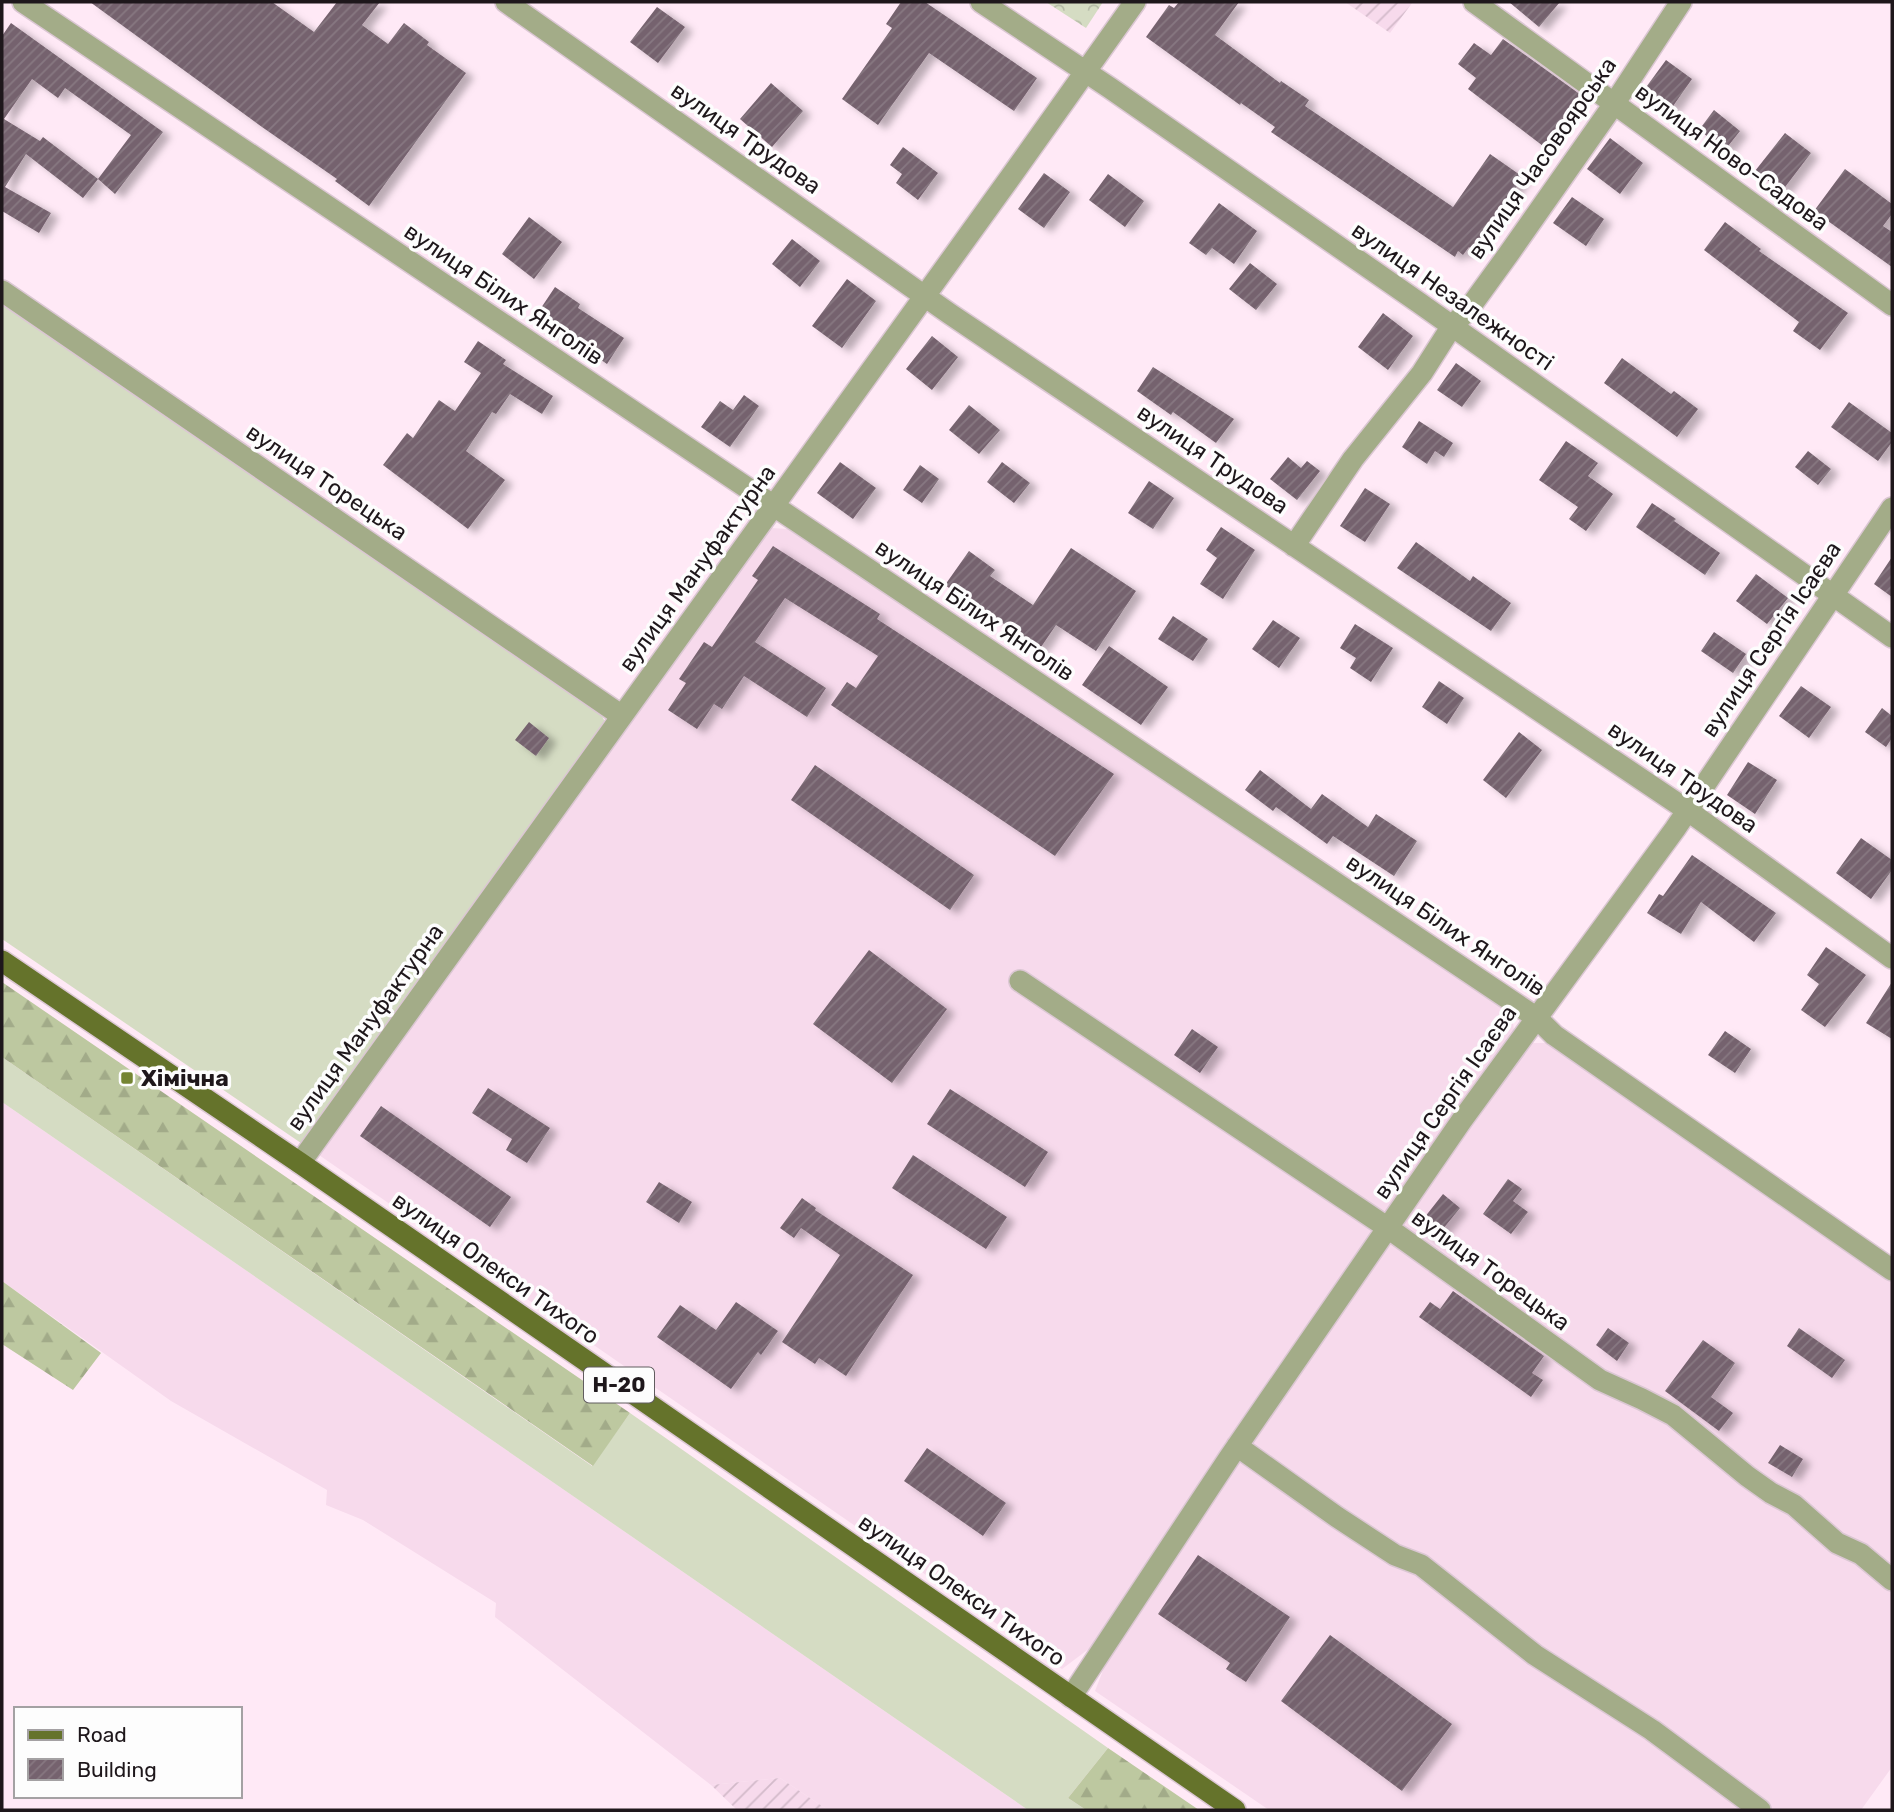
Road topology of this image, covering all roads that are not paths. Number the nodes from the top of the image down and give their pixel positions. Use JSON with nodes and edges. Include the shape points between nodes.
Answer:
{"nodes":[{"id":1,"x":23,"y":2,"type":"edge"},
{"id":2,"x":506,"y":2,"type":"edge"},
{"id":3,"x":981,"y":2,"type":"edge"},
{"id":4,"x":1135,"y":2,"type":"edge"},
{"id":5,"x":1474,"y":2,"type":"edge"},
{"id":6,"x":1681,"y":2,"type":"edge"},
{"id":7,"x":534,"y":10,"type":"edge"},
{"id":8,"x":1085,"y":73,"type":"junction"},
{"id":9,"x":1614,"y":104,"type":"junction"},
{"id":10,"x":2,"y":291,"type":"edge"},
{"id":11,"x":926,"y":295,"type":"junction"},
{"id":12,"x":1892,"y":305,"type":"edge"},
{"id":13,"x":1452,"y":326,"type":"junction"},
{"id":14,"x":773,"y":507,"type":"junction"},
{"id":15,"x":1892,"y":508,"type":"edge"},
{"id":16,"x":1294,"y":546,"type":"junction"},
{"id":17,"x":1832,"y":595,"type":"junction"},
{"id":18,"x":1892,"y":637,"type":"edge"},
{"id":19,"x":622,"y":716,"type":"junction"},
{"id":20,"x":1687,"y":810,"type":"junction"},
{"id":21,"x":1892,"y":958,"type":"edge"},
{"id":22,"x":2,"y":961,"type":"edge"},
{"id":23,"x":1020,"y":981,"type":"dead end"},
{"id":24,"x":1537,"y":1017,"type":"junction"},
{"id":25,"x":300,"y":1163,"type":"junction"},
{"id":26,"x":1388,"y":1228,"type":"junction"},
{"id":27,"x":1892,"y":1270,"type":"edge"},
{"id":28,"x":1237,"y":1446,"type":"junction"},
{"id":29,"x":1892,"y":1580,"type":"edge"},
{"id":30,"x":1071,"y":1697,"type":"junction"},
{"id":31,"x":1236,"y":1810,"type":"edge"},
{"id":32,"x":1760,"y":1810,"type":"edge"}],
"edges":[{"from":1,"to":14,"type":"street","name":"вулиця Білих Янголів"},
{"from":2,"to":7,"type":"street","name":"вулиця Трудова"},
{"from":3,"to":8,"type":"street","name":"вулиця Незалежності"},
{"from":4,"to":8,"type":"street","name":"вулиця Мануфактурна"},
{"from":5,"to":9,"type":"street","name":"вулиця Ново-Садова"},
{"from":6,"to":9,"type":"street","name":"вулиця Часовоярська"},
{"from":7,"to":11,"type":"street","name":"вулиця Трудова"},
{"from":8,"to":11,"type":"street","name":"вулиця Мануфактурна"},
{"from":8,"to":13,"type":"street","name":"вулиця Незалежності"},
{"from":9,"to":12,"type":"street","name":"вулиця Ново-Садова"},
{"from":9,"to":13,"type":"street","name":"вулиця Часовоярська"},
{"from":10,"to":19,"type":"street","name":"вулиця Торецька"},
{"from":11,"to":14,"type":"street","name":"вулиця Мануфактурна"},
{"from":11,"to":16,"type":"street","name":"вулиця Трудова"},
{"from":13,"to":16,"type":"street","name":"вулиця Часовоярська"},
{"from":13,"to":17,"type":"street","name":"вулиця Незалежності"},
{"from":14,"to":19,"type":"street","name":"вулиця Мануфактурна"},
{"from":14,"to":24,"type":"street","name":"вулиця Білих Янголів"},
{"from":15,"to":17,"type":"street","name":"вулиця Сергія Ісаєва"},
{"from":16,"to":20,"type":"street","name":"вулиця Трудова"},
{"from":17,"to":18,"type":"street","name":"вулиця Незалежності"},
{"from":17,"to":20,"type":"street","name":"вулиця Сергія Ісаєва"},
{"from":19,"to":25,"type":"street","name":"вулиця Мануфактурна"},
{"from":20,"to":21,"type":"street","name":"вулиця Трудова"},
{"from":20,"to":24,"type":"street","name":"вулиця Сергія Ісаєва"},
{"from":22,"to":25,"type":"main road","name":"вулиця Олекси Тихого","number":"Н-20"},
{"from":23,"to":26,"type":"street","name":"вулиця Торецька"},
{"from":24,"to":26,"type":"street","name":"вулиця Сергія Ісаєва"},
{"from":24,"to":27,"type":"street","name":"вулиця Білих Янголів","via":[[1554,1035]]},
{"from":25,"to":30,"type":"main road","name":"вулиця Олекси Тихого","number":"Н-20"},
{"from":26,"to":28,"type":"street","name":"вулиця Сергія Ісаєва"},
{"from":26,"to":29,"type":"street","name":"вулиця Торецька","via":[[1600,1380],[1673,1415],[1747,1476],[1794,1505]]},
{"from":28,"to":30,"type":"street","name":"вулиця Сергія Ісаєва"},
{"from":28,"to":32,"type":"street","via":[[1336,1517],[1395,1555],[1421,1565],[1535,1656],[1652,1730]]},
{"from":30,"to":31,"type":"main road","name":"вулиця Олекси Тихого","number":"Н-20"}]}
